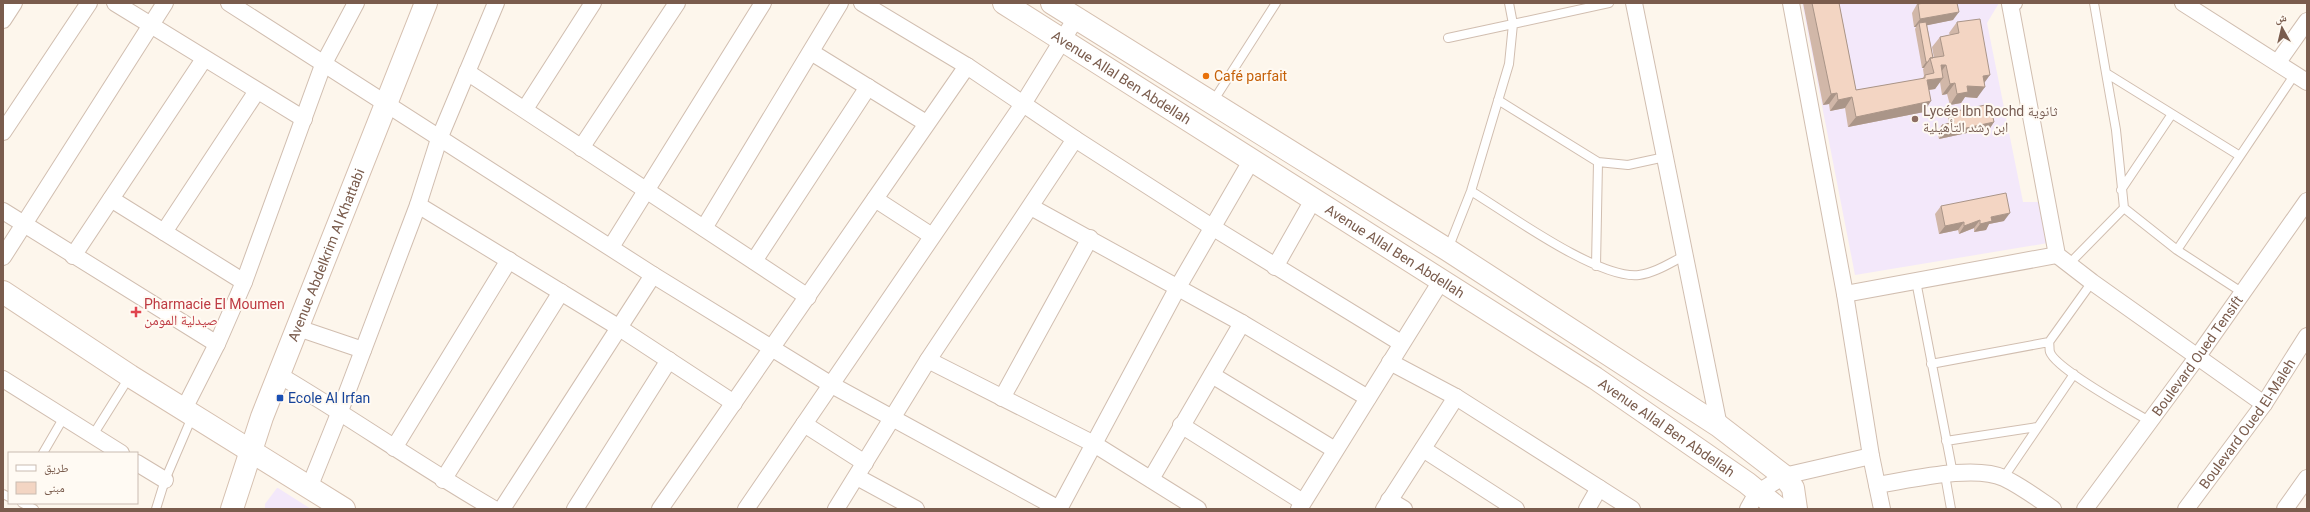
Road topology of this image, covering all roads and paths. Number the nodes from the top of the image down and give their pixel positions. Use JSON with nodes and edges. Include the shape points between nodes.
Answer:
{"nodes":[{"id":1,"x":14,"y":3,"type":"edge"},
{"id":2,"x":89,"y":3,"type":"edge"},
{"id":3,"x":115,"y":3,"type":"edge"},
{"id":4,"x":165,"y":3,"type":"edge"},
{"id":5,"x":229,"y":3,"type":"edge"},
{"id":6,"x":356,"y":3,"type":"edge"},
{"id":7,"x":426,"y":3,"type":"edge"},
{"id":8,"x":496,"y":3,"type":"edge"},
{"id":9,"x":593,"y":3,"type":"edge"},
{"id":10,"x":677,"y":3,"type":"edge"},
{"id":11,"x":763,"y":3,"type":"edge"},
{"id":12,"x":840,"y":3,"type":"edge"},
{"id":13,"x":862,"y":3,"type":"edge"},
{"id":14,"x":1004,"y":3,"type":"edge"},
{"id":15,"x":1052,"y":3,"type":"edge"},
{"id":16,"x":1276,"y":3,"type":"edge"},
{"id":17,"x":1510,"y":3,"type":"edge"},
{"id":18,"x":1609,"y":3,"type":"edge"},
{"id":19,"x":1634,"y":3,"type":"edge"},
{"id":20,"x":1790,"y":3,"type":"edge"},
{"id":21,"x":2011,"y":3,"type":"edge"},
{"id":22,"x":2094,"y":3,"type":"edge"},
{"id":23,"x":2183,"y":3,"type":"edge"},
{"id":24,"x":1076,"y":18,"type":"junction"},
{"id":25,"x":3,"y":20,"type":"edge"},
{"id":26,"x":2307,"y":21,"type":"edge"},
{"id":27,"x":1513,"y":24,"type":"junction"},
{"id":28,"x":150,"y":26,"type":"junction"},
{"id":29,"x":1448,"y":38,"type":"dead end"},
{"id":30,"x":1063,"y":41,"type":"junction"},
{"id":31,"x":811,"y":52,"type":"junction"},
{"id":32,"x":204,"y":58,"type":"junction"},
{"id":33,"x":2278,"y":62,"type":"junction"},
{"id":34,"x":323,"y":65,"type":"junction"},
{"id":35,"x":967,"y":66,"type":"junction"},
{"id":36,"x":467,"y":72,"type":"junction"},
{"id":37,"x":2106,"y":73,"type":"junction"},
{"id":38,"x":2301,"y":78,"type":"edge"},
{"id":39,"x":868,"y":87,"type":"junction"},
{"id":40,"x":257,"y":91,"type":"junction"},
{"id":41,"x":1498,"y":100,"type":"junction"},
{"id":42,"x":384,"y":103,"type":"junction"},
{"id":43,"x":1023,"y":104,"type":"junction"},
{"id":44,"x":1212,"y":104,"type":"junction"},
{"id":45,"x":525,"y":109,"type":"junction"},
{"id":46,"x":2172,"y":114,"type":"junction"},
{"id":47,"x":304,"y":119,"type":"junction"},
{"id":48,"x":926,"y":123,"type":"junction"},
{"id":49,"x":3,"y":132,"type":"edge"},
{"id":50,"x":439,"y":139,"type":"junction"},
{"id":51,"x":1075,"y":140,"type":"junction"},
{"id":52,"x":581,"y":148,"type":"junction"},
{"id":53,"x":2240,"y":156,"type":"junction"},
{"id":54,"x":1665,"y":157,"type":"junction"},
{"id":55,"x":1251,"y":161,"type":"junction"},
{"id":56,"x":1598,"y":162,"type":"junction"},
{"id":57,"x":2121,"y":190,"type":"junction"},
{"id":58,"x":646,"y":191,"type":"junction"},
{"id":59,"x":1471,"y":191,"type":"junction"},
{"id":60,"x":111,"y":199,"type":"junction"},
{"id":61,"x":875,"y":199,"type":"junction"},
{"id":62,"x":1313,"y":200,"type":"junction"},
{"id":63,"x":2307,"y":201,"type":"edge"},
{"id":64,"x":418,"y":205,"type":"junction"},
{"id":65,"x":1031,"y":207,"type":"junction"},
{"id":66,"x":2124,"y":208,"type":"junction"},
{"id":67,"x":3,"y":211,"type":"edge"},
{"id":68,"x":24,"y":226,"type":"junction"},
{"id":69,"x":1212,"y":227,"type":"junction"},
{"id":70,"x":704,"y":228,"type":"junction"},
{"id":71,"x":164,"y":232,"type":"junction"},
{"id":72,"x":932,"y":236,"type":"junction"},
{"id":73,"x":1090,"y":238,"type":"junction"},
{"id":74,"x":611,"y":247,"type":"junction"},
{"id":75,"x":1448,"y":250,"type":"junction"},
{"id":76,"x":2177,"y":250,"type":"junction"},
{"id":77,"x":73,"y":256,"type":"junction"},
{"id":78,"x":1684,"y":256,"type":"junction"},
{"id":79,"x":3,"y":257,"type":"edge"},
{"id":80,"x":509,"y":260,"type":"junction"},
{"id":81,"x":2063,"y":260,"type":"junction"},
{"id":82,"x":754,"y":261,"type":"junction"},
{"id":83,"x":1596,"y":266,"type":"junction"},
{"id":84,"x":1275,"y":267,"type":"junction"},
{"id":85,"x":653,"y":275,"type":"junction"},
{"id":86,"x":1441,"y":281,"type":"junction"},
{"id":87,"x":1916,"y":281,"type":"junction"},
{"id":88,"x":244,"y":282,"type":"junction"},
{"id":89,"x":2092,"y":282,"type":"junction"},
{"id":90,"x":1178,"y":287,"type":"junction"},
{"id":91,"x":561,"y":292,"type":"junction"},
{"id":92,"x":2243,"y":293,"type":"junction"},
{"id":93,"x":1845,"y":294,"type":"junction"},
{"id":94,"x":808,"y":297,"type":"junction"},
{"id":95,"x":5,"y":298,"type":"edge"},
{"id":96,"x":1242,"y":323,"type":"junction"},
{"id":97,"x":618,"y":327,"type":"junction"},
{"id":98,"x":298,"y":328,"type":"junction"},
{"id":99,"x":2050,"y":342,"type":"junction"},
{"id":100,"x":2306,"y":342,"type":"edge"},
{"id":101,"x":1402,"y":343,"type":"junction"},
{"id":102,"x":217,"y":344,"type":"junction"},
{"id":103,"x":773,"y":347,"type":"junction"},
{"id":104,"x":363,"y":350,"type":"junction"},
{"id":105,"x":2198,"y":356,"type":"junction"},
{"id":106,"x":669,"y":360,"type":"junction"},
{"id":107,"x":928,"y":360,"type":"junction"},
{"id":108,"x":1390,"y":362,"type":"junction"},
{"id":109,"x":1932,"y":364,"type":"junction"},
{"id":110,"x":2074,"y":374,"type":"junction"},
{"id":111,"x":280,"y":375,"type":"junction"},
{"id":112,"x":1212,"y":375,"type":"junction"},
{"id":113,"x":130,"y":376,"type":"junction"},
{"id":114,"x":3,"y":379,"type":"edge"},
{"id":115,"x":830,"y":384,"type":"junction"},
{"id":116,"x":1456,"y":397,"type":"junction"},
{"id":117,"x":1002,"y":398,"type":"junction"},
{"id":118,"x":1368,"y":398,"type":"junction"},
{"id":119,"x":734,"y":403,"type":"junction"},
{"id":120,"x":2264,"y":404,"type":"junction"},
{"id":121,"x":340,"y":411,"type":"junction"},
{"id":122,"x":188,"y":412,"type":"junction"},
{"id":123,"x":64,"y":417,"type":"junction"},
{"id":124,"x":891,"y":418,"type":"junction"},
{"id":125,"x":2149,"y":421,"type":"junction"},
{"id":126,"x":804,"y":424,"type":"junction"},
{"id":127,"x":1182,"y":425,"type":"junction"},
{"id":128,"x":1719,"y":426,"type":"junction"},
{"id":129,"x":2037,"y":427,"type":"junction"},
{"id":130,"x":93,"y":435,"type":"junction"},
{"id":131,"x":1946,"y":440,"type":"junction"},
{"id":132,"x":1094,"y":444,"type":"junction"},
{"id":133,"x":394,"y":448,"type":"junction"},
{"id":134,"x":1423,"y":449,"type":"junction"},
{"id":135,"x":1335,"y":450,"type":"junction"},
{"id":136,"x":44,"y":452,"type":"edge"},
{"id":137,"x":119,"y":452,"type":"edge"},
{"id":138,"x":250,"y":452,"type":"junction"},
{"id":139,"x":1871,"y":456,"type":"junction"},
{"id":140,"x":865,"y":463,"type":"junction"},
{"id":141,"x":138,"y":464,"type":"edge"},
{"id":142,"x":1949,"y":474,"type":"junction"},
{"id":143,"x":1784,"y":476,"type":"junction"},
{"id":144,"x":857,"y":477,"type":"junction"},
{"id":145,"x":2004,"y":477,"type":"junction"},
{"id":146,"x":2307,"y":478,"type":"edge"},
{"id":147,"x":1151,"y":479,"type":"junction"},
{"id":148,"x":165,"y":480,"type":"junction"},
{"id":149,"x":443,"y":480,"type":"junction"},
{"id":150,"x":1877,"y":485,"type":"junction"},
{"id":151,"x":309,"y":488,"type":"junction"},
{"id":152,"x":1599,"y":488,"type":"junction"},
{"id":153,"x":1752,"y":501,"type":"edge"},
{"id":154,"x":24,"y":504,"type":"edge"},
{"id":155,"x":1387,"y":504,"type":"edge"},
{"id":156,"x":1301,"y":506,"type":"edge"},
{"id":157,"x":34,"y":509,"type":"edge"},
{"id":158,"x":156,"y":509,"type":"edge"},
{"id":159,"x":232,"y":509,"type":"edge"},
{"id":160,"x":344,"y":509,"type":"edge"},
{"id":161,"x":494,"y":509,"type":"edge"},
{"id":162,"x":502,"y":509,"type":"edge"},
{"id":163,"x":575,"y":509,"type":"edge"},
{"id":164,"x":660,"y":509,"type":"edge"},
{"id":165,"x":746,"y":509,"type":"edge"},
{"id":166,"x":836,"y":509,"type":"edge"},
{"id":167,"x":915,"y":509,"type":"edge"},
{"id":168,"x":1059,"y":509,"type":"edge"},
{"id":169,"x":1198,"y":509,"type":"edge"},
{"id":170,"x":1404,"y":509,"type":"edge"},
{"id":171,"x":1516,"y":509,"type":"edge"},
{"id":172,"x":1587,"y":509,"type":"edge"},
{"id":173,"x":1632,"y":509,"type":"edge"},
{"id":174,"x":1779,"y":509,"type":"edge"},
{"id":175,"x":1796,"y":509,"type":"edge"},
{"id":176,"x":1882,"y":509,"type":"edge"},
{"id":177,"x":1950,"y":509,"type":"edge"},
{"id":178,"x":2053,"y":509,"type":"edge"},
{"id":179,"x":2085,"y":509,"type":"edge"},
{"id":180,"x":2186,"y":509,"type":"edge"},
{"id":181,"x":2285,"y":509,"type":"edge"}],
"edges":[{"from":1,"to":25,"type":"street"},
{"from":2,"to":49,"type":"street"},
{"from":3,"to":28,"type":"street"},
{"from":4,"to":28,"type":"street"},
{"from":5,"to":34,"type":"street"},
{"from":6,"to":34,"type":"street"},
{"from":7,"to":42,"type":"street","name":"Avenue Abdelkrim Al Khattabi"},
{"from":8,"to":36,"type":"street"},
{"from":9,"to":45,"type":"street"},
{"from":10,"to":52,"type":"street"},
{"from":11,"to":58,"type":"street"},
{"from":12,"to":31,"type":"street"},
{"from":13,"to":35,"type":"street"},
{"from":14,"to":30,"type":"street","name":"Avenue Allal Ben Abdellah"},
{"from":15,"to":24,"type":"street","name":"Avenue Allal Ben Abdellah"},
{"from":16,"to":44,"type":"lane"},
{"from":17,"to":27,"type":"lane"},
{"from":18,"to":27,"type":"lane"},
{"from":19,"to":54,"type":"street"},
{"from":20,"to":93,"type":"street"},
{"from":21,"to":81,"type":"street"},
{"from":22,"to":37,"type":"lane"},
{"from":23,"to":33,"type":"street"},
{"from":24,"to":30,"type":"street"},
{"from":24,"to":44,"type":"street","name":"Avenue Allal Ben Abdellah"},
{"from":26,"to":33,"type":"street"},
{"from":27,"to":29,"type":"lane"},
{"from":27,"to":41,"type":"lane","via":[[1509,64]]},
{"from":28,"to":32,"type":"street"},
{"from":28,"to":68,"type":"street"},
{"from":30,"to":43,"type":"street"},
{"from":30,"to":55,"type":"street","name":"Avenue Allal Ben Abdellah"},
{"from":31,"to":39,"type":"street"},
{"from":31,"to":70,"type":"street"},
{"from":32,"to":40,"type":"street"},
{"from":32,"to":60,"type":"street"},
{"from":33,"to":38,"type":"street"},
{"from":34,"to":42,"type":"street"},
{"from":34,"to":47,"type":"street"},
{"from":35,"to":43,"type":"street"},
{"from":35,"to":48,"type":"street"},
{"from":36,"to":45,"type":"street"},
{"from":36,"to":50,"type":"street"},
{"from":37,"to":46,"type":"lane"},
{"from":37,"to":57,"type":"lane","via":[[2116,130]]},
{"from":38,"to":53,"type":"lane"},
{"from":39,"to":48,"type":"street"},
{"from":39,"to":82,"type":"street"},
{"from":40,"to":47,"type":"street"},
{"from":40,"to":71,"type":"street"},
{"from":41,"to":56,"type":"lane"},
{"from":41,"to":59,"type":"lane"},
{"from":42,"to":50,"type":"street"},
{"from":42,"to":98,"type":"street","name":"Avenue Abdelkrim Al Khattabi"},
{"from":43,"to":51,"type":"street"},
{"from":43,"to":72,"type":"street"},
{"from":44,"to":75,"type":"street","name":"Avenue Allal Ben Abdellah"},
{"from":45,"to":52,"type":"street"},
{"from":46,"to":53,"type":"lane"},
{"from":46,"to":57,"type":"lane"},
{"from":47,"to":88,"type":"street"},
{"from":48,"to":61,"type":"street"},
{"from":50,"to":64,"type":"street"},
{"from":50,"to":74,"type":"street"},
{"from":51,"to":65,"type":"street"},
{"from":51,"to":69,"type":"street"},
{"from":52,"to":58,"type":"street"},
{"from":53,"to":76,"type":"lane"},
{"from":54,"to":56,"type":"lane","via":[[1628,165]]},
{"from":54,"to":78,"type":"street"},
{"from":55,"to":62,"type":"street","name":"Avenue Allal Ben Abdellah"},
{"from":55,"to":69,"type":"street"},
{"from":56,"to":83,"type":"lane"},
{"from":57,"to":66,"type":"lane"},
{"from":58,"to":70,"type":"street"},
{"from":58,"to":74,"type":"street"},
{"from":59,"to":75,"type":"lane"},
{"from":59,"to":83,"type":"lane"},
{"from":60,"to":71,"type":"street"},
{"from":60,"to":77,"type":"street"},
{"from":61,"to":72,"type":"street"},
{"from":61,"to":94,"type":"street"},
{"from":62,"to":84,"type":"street"},
{"from":62,"to":86,"type":"street","name":"Avenue Allal Ben Abdellah"},
{"from":63,"to":92,"type":"street","name":"Boulevard Oued Tensift"},
{"from":64,"to":80,"type":"street"},
{"from":64,"to":104,"type":"street"},
{"from":65,"to":73,"type":"street"},
{"from":65,"to":107,"type":"street"},
{"from":66,"to":76,"type":"lane"},
{"from":66,"to":81,"type":"lane"},
{"from":67,"to":68,"type":"street"},
{"from":68,"to":77,"type":"street"},
{"from":68,"to":79,"type":"street"},
{"from":69,"to":84,"type":"street"},
{"from":69,"to":90,"type":"street"},
{"from":70,"to":82,"type":"street"},
{"from":71,"to":88,"type":"street"},
{"from":72,"to":115,"type":"street"},
{"from":73,"to":90,"type":"street"},
{"from":73,"to":117,"type":"street"},
{"from":74,"to":85,"type":"street"},
{"from":75,"to":128,"type":"street","name":"Avenue Allal Ben Abdellah"},
{"from":76,"to":92,"type":"lane"},
{"from":77,"to":102,"type":"street"},
{"from":78,"to":83,"type":"lane","via":[[1651,272],[1638,275],[1613,272]]},
{"from":78,"to":128,"type":"street"},
{"from":80,"to":91,"type":"street"},
{"from":80,"to":133,"type":"street"},
{"from":81,"to":87,"type":"street"},
{"from":81,"to":89,"type":"street"},
{"from":82,"to":94,"type":"street"},
{"from":84,"to":101,"type":"street"},
{"from":85,"to":97,"type":"street"},
{"from":85,"to":103,"type":"street"},
{"from":86,"to":101,"type":"street"},
{"from":86,"to":153,"type":"street","name":"Avenue Allal Ben Abdellah","via":[[1595,378],[1747,483]]},
{"from":87,"to":93,"type":"street"},
{"from":87,"to":109,"type":"lane"},
{"from":88,"to":102,"type":"street"},
{"from":89,"to":99,"type":"lane"},
{"from":89,"to":105,"type":"street"},
{"from":90,"to":96,"type":"street"},
{"from":90,"to":132,"type":"street"},
{"from":91,"to":97,"type":"street"},
{"from":91,"to":149,"type":"street"},
{"from":92,"to":105,"type":"street","name":"Boulevard Oued Tensift"},
{"from":93,"to":139,"type":"street"},
{"from":94,"to":103,"type":"street"},
{"from":95,"to":113,"type":"street"},
{"from":96,"to":112,"type":"street"},
{"from":96,"to":118,"type":"street"},
{"from":97,"to":106,"type":"street"},
{"from":97,"to":162,"type":"street"},
{"from":98,"to":104,"type":"street"},
{"from":98,"to":111,"type":"street","name":"Avenue Abdelkrim Al Khattabi"},
{"from":99,"to":109,"type":"lane"},
{"from":99,"to":110,"type":"lane","via":[[2050,352],[2056,361]]},
{"from":100,"to":120,"type":"street","name":"Boulevard Oued El-Maleh"},
{"from":101,"to":108,"type":"street"},
{"from":102,"to":122,"type":"street"},
{"from":103,"to":115,"type":"street"},
{"from":103,"to":119,"type":"street"},
{"from":104,"to":121,"type":"street"},
{"from":105,"to":120,"type":"street"},
{"from":105,"to":125,"type":"street","name":"Boulevard Oued Tensift"},
{"from":106,"to":119,"type":"street"},
{"from":106,"to":163,"type":"street"},
{"from":107,"to":117,"type":"street"},
{"from":107,"to":124,"type":"street"},
{"from":108,"to":116,"type":"street"},
{"from":108,"to":118,"type":"street"},
{"from":109,"to":131,"type":"lane"},
{"from":110,"to":125,"type":"lane"},
{"from":110,"to":129,"type":"lane"},
{"from":111,"to":121,"type":"street"},
{"from":111,"to":138,"type":"street","name":"Avenue Abdelkrim Al Khattabi"},
{"from":112,"to":127,"type":"street"},
{"from":112,"to":135,"type":"street"},
{"from":113,"to":122,"type":"street"},
{"from":113,"to":130,"type":"lane"},
{"from":114,"to":123,"type":"street"},
{"from":115,"to":124,"type":"street"},
{"from":115,"to":126,"type":"street"},
{"from":116,"to":134,"type":"street"},
{"from":116,"to":152,"type":"street"},
{"from":117,"to":132,"type":"street"},
{"from":118,"to":135,"type":"street"},
{"from":119,"to":164,"type":"street"},
{"from":120,"to":180,"type":"street","name":"Boulevard Oued El-Maleh"},
{"from":121,"to":133,"type":"street"},
{"from":121,"to":151,"type":"street"},
{"from":122,"to":138,"type":"street"},
{"from":122,"to":148,"type":"lane"},
{"from":123,"to":130,"type":"street"},
{"from":123,"to":136,"type":"lane"},
{"from":124,"to":140,"type":"street"},
{"from":124,"to":168,"type":"street"},
{"from":125,"to":179,"type":"street","name":"Boulevard Oued Tensift"},
{"from":126,"to":140,"type":"street"},
{"from":126,"to":165,"type":"street"},
{"from":127,"to":147,"type":"street"},
{"from":127,"to":156,"type":"street"},
{"from":128,"to":143,"type":"street","name":"Avenue Allal Ben Abdellah"},
{"from":129,"to":131,"type":"lane"},
{"from":129,"to":145,"type":"lane"},
{"from":130,"to":137,"type":"street"},
{"from":131,"to":142,"type":"lane"},
{"from":132,"to":147,"type":"street"},
{"from":132,"to":168,"type":"street"},
{"from":133,"to":149,"type":"street"},
{"from":134,"to":155,"type":"street"},
{"from":134,"to":171,"type":"street"},
{"from":135,"to":156,"type":"street"},
{"from":138,"to":151,"type":"street"},
{"from":138,"to":159,"type":"street","name":"Avenue Abdelkrim Al Khattabi"},
{"from":139,"to":143,"type":"street"},
{"from":139,"to":150,"type":"street"},
{"from":140,"to":144,"type":"street"},
{"from":141,"to":148,"type":"street"},
{"from":142,"to":145,"type":"street","via":[[1987,472]]},
{"from":142,"to":150,"type":"street"},
{"from":142,"to":177,"type":"lane"},
{"from":143,"to":153,"type":"street"},
{"from":143,"to":175,"type":"street","name":"Avenue Allal Ben Abdellah","via":[[1793,488]]},
{"from":144,"to":166,"type":"street"},
{"from":144,"to":167,"type":"street"},
{"from":145,"to":178,"type":"street"},
{"from":146,"to":181,"type":"street"},
{"from":147,"to":169,"type":"street"},
{"from":148,"to":158,"type":"lane"},
{"from":149,"to":161,"type":"street"},
{"from":150,"to":176,"type":"street"},
{"from":151,"to":160,"type":"street"},
{"from":152,"to":172,"type":"street"},
{"from":152,"to":173,"type":"street"},
{"from":153,"to":174,"type":"street","name":"Avenue Allal Ben Abdellah"},
{"from":154,"to":157,"type":"lane"},
{"from":155,"to":170,"type":"street"}]}
